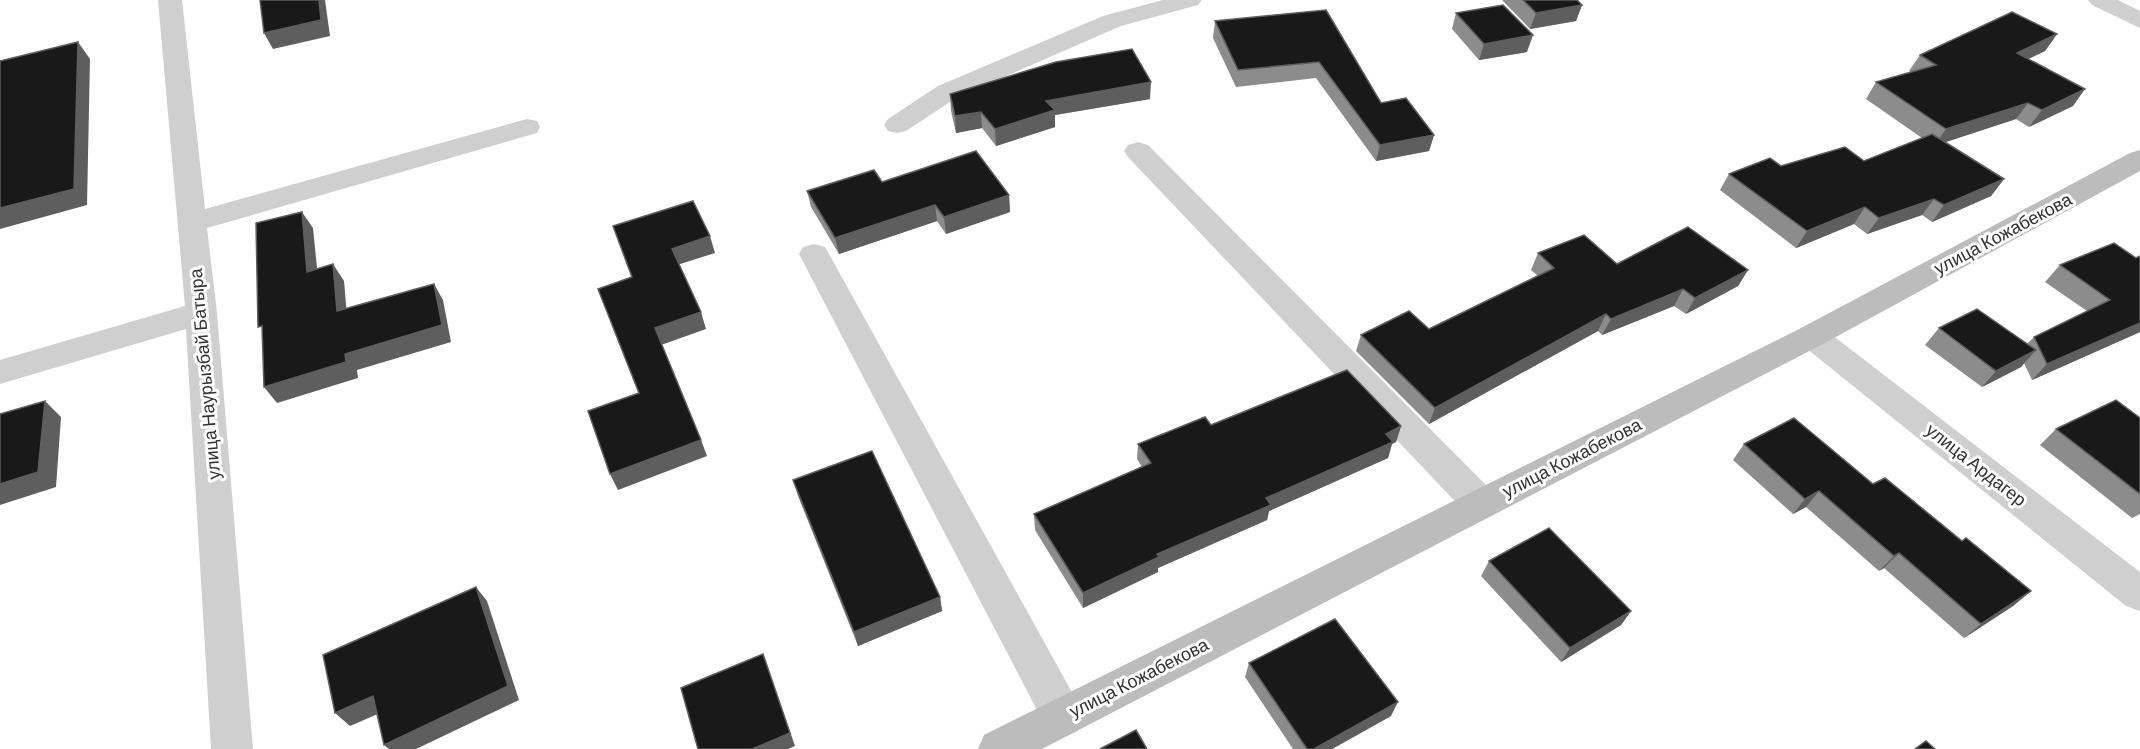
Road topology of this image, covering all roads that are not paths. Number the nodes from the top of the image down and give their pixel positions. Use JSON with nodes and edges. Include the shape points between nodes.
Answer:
{"nodes":[{"id":1,"x":170,"y":0,"type":"edge"},
{"id":2,"x":1190,"y":0,"type":"edge"},
{"id":3,"x":2100,"y":0,"type":"edge"},
{"id":4,"x":2140,"y":21,"type":"edge"},
{"id":5,"x":897,"y":125,"type":"dead end"},
{"id":6,"x":527,"y":127,"type":"dead end"},
{"id":7,"x":1138,"y":151,"type":"dead end"},
{"id":8,"x":2140,"y":159,"type":"edge"},
{"id":9,"x":192,"y":222,"type":"junction"},
{"id":10,"x":814,"y":254,"type":"dead end"},
{"id":11,"x":201,"y":313,"type":"junction"},
{"id":12,"x":1812,"y":336,"type":"junction"},
{"id":13,"x":0,"y":372,"type":"edge"},
{"id":14,"x":1481,"y":504,"type":"junction"},
{"id":15,"x":2140,"y":594,"type":"edge"},
{"id":16,"x":1063,"y":717,"type":"junction"},
{"id":17,"x":232,"y":749,"type":"edge"},
{"id":18,"x":999,"y":749,"type":"edge"}],
"edges":[{"from":1,"to":9,"type":"street","name":"улица Наурызбай Батыра"},
{"from":2,"to":5,"type":"street","via":[[1112,21],[1043,50],[947,92]]},
{"from":3,"to":4,"type":"street"},
{"from":6,"to":9,"type":"street"},
{"from":7,"to":14,"type":"street"},
{"from":8,"to":12,"type":"main road","name":"улица Кожабекова"},
{"from":9,"to":11,"type":"street","name":"улица Наурызбай Батыра"},
{"from":10,"to":16,"type":"street"},
{"from":11,"to":13,"type":"street"},
{"from":11,"to":17,"type":"street","name":"улица Наурызбай Батыра"},
{"from":12,"to":14,"type":"main road","name":"улица Кожабекова"},
{"from":12,"to":15,"type":"street","name":"улица Ардагер"},
{"from":14,"to":16,"type":"main road","name":"улица Кожабекова"},
{"from":16,"to":18,"type":"main road","name":"улица Кожабекова"}]}
